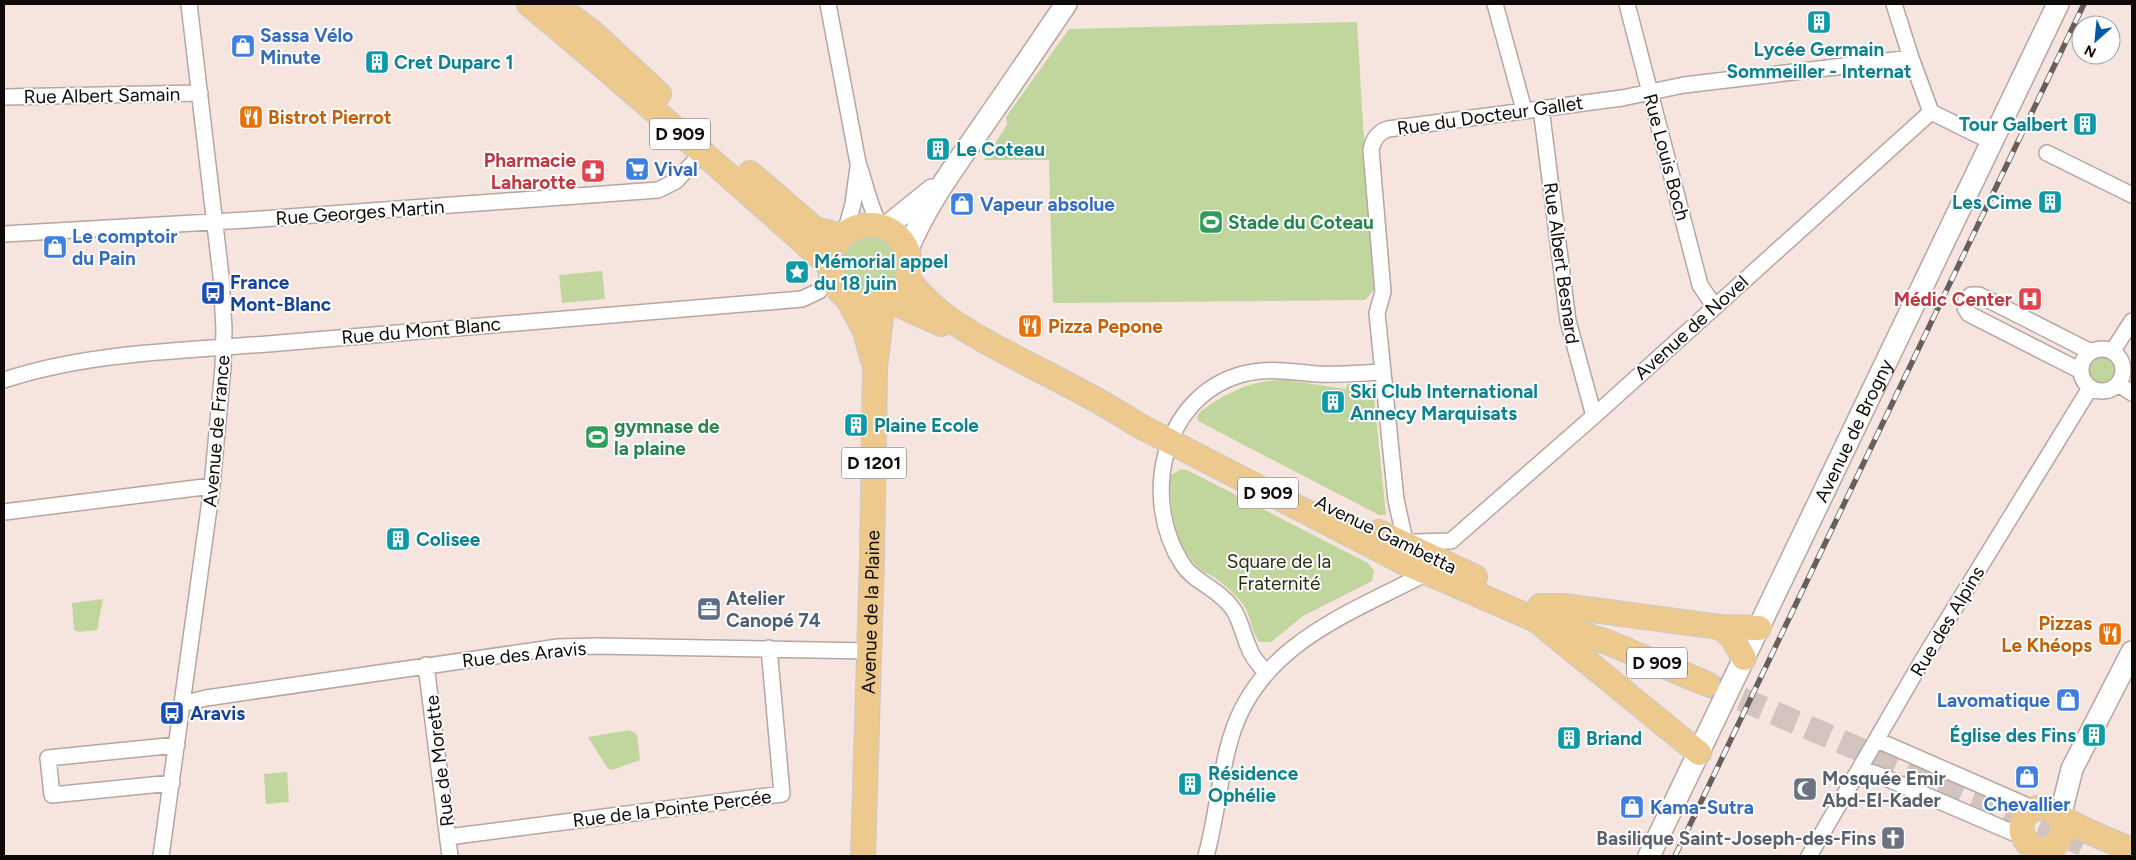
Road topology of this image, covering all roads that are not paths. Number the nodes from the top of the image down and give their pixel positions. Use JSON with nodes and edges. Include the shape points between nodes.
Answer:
{"nodes":[{"id":1,"x":189,"y":4,"type":"edge"},
{"id":2,"x":529,"y":4,"type":"edge"},
{"id":3,"x":554,"y":4,"type":"edge"},
{"id":4,"x":828,"y":4,"type":"edge"},
{"id":5,"x":1066,"y":4,"type":"edge"},
{"id":6,"x":1494,"y":4,"type":"edge"},
{"id":7,"x":1627,"y":4,"type":"edge"},
{"id":8,"x":1894,"y":4,"type":"edge"},
{"id":9,"x":2058,"y":4,"type":"edge"},
{"id":10,"x":1911,"y":58,"type":"junction"},
{"id":11,"x":1650,"y":92,"type":"junction"},
{"id":12,"x":200,"y":93,"type":"junction"},
{"id":13,"x":4,"y":97,"type":"edge"},
{"id":14,"x":1541,"y":108,"type":"junction"},
{"id":15,"x":1524,"y":110,"type":"junction"},
{"id":16,"x":1931,"y":112,"type":"junction"},
{"id":17,"x":1992,"y":142,"type":"junction"},
{"id":18,"x":702,"y":153,"type":"junction"},
{"id":19,"x":2047,"y":153,"type":"dead end"},
{"id":20,"x":858,"y":163,"type":"junction"},
{"id":21,"x":942,"y":182,"type":"junction"},
{"id":22,"x":2132,"y":195,"type":"edge"},
{"id":23,"x":215,"y":221,"type":"junction"},
{"id":24,"x":883,"y":227,"type":"junction"},
{"id":25,"x":4,"y":234,"type":"edge"},
{"id":26,"x":844,"y":234,"type":"junction"},
{"id":27,"x":907,"y":251,"type":"junction"},
{"id":28,"x":830,"y":271,"type":"junction"},
{"id":29,"x":908,"y":278,"type":"junction"},
{"id":30,"x":846,"y":297,"type":"junction"},
{"id":31,"x":886,"y":301,"type":"junction"},
{"id":32,"x":1714,"y":306,"type":"junction"},
{"id":33,"x":2132,"y":321,"type":"edge"},
{"id":34,"x":979,"y":338,"type":"junction"},
{"id":35,"x":224,"y":347,"type":"junction"},
{"id":36,"x":2091,"y":352,"type":"junction"},
{"id":37,"x":2112,"y":352,"type":"junction"},
{"id":38,"x":876,"y":368,"type":"junction"},
{"id":39,"x":2081,"y":371,"type":"junction"},
{"id":40,"x":1383,"y":372,"type":"junction"},
{"id":41,"x":4,"y":380,"type":"edge"},
{"id":42,"x":2118,"y":384,"type":"junction"},
{"id":43,"x":2090,"y":388,"type":"junction"},
{"id":44,"x":2132,"y":393,"type":"edge"},
{"id":45,"x":1594,"y":416,"type":"junction"},
{"id":46,"x":1173,"y":435,"type":"junction"},
{"id":47,"x":212,"y":486,"type":"junction"},
{"id":48,"x":1396,"y":500,"type":"junction"},
{"id":49,"x":4,"y":512,"type":"edge"},
{"id":50,"x":1383,"y":534,"type":"junction"},
{"id":51,"x":1451,"y":541,"type":"junction"},
{"id":52,"x":1406,"y":545,"type":"junction"},
{"id":53,"x":1458,"y":568,"type":"junction"},
{"id":54,"x":1430,"y":574,"type":"junction"},
{"id":55,"x":1546,"y":610,"type":"junction"},
{"id":56,"x":1720,"y":627,"type":"junction"},
{"id":57,"x":1759,"y":628,"type":"junction"},
{"id":58,"x":769,"y":648,"type":"junction"},
{"id":59,"x":868,"y":650,"type":"junction"},
{"id":60,"x":2132,"y":652,"type":"edge"},
{"id":61,"x":1744,"y":658,"type":"junction"},
{"id":62,"x":426,"y":666,"type":"junction"},
{"id":63,"x":1266,"y":673,"type":"junction"},
{"id":64,"x":1707,"y":684,"type":"tunnel mouth"},
{"id":65,"x":182,"y":704,"type":"junction"},
{"id":66,"x":1877,"y":740,"type":"junction"},
{"id":67,"x":177,"y":745,"type":"junction"},
{"id":68,"x":1699,"y":753,"type":"junction"},
{"id":69,"x":2072,"y":769,"type":"junction"},
{"id":70,"x":1860,"y":772,"type":"junction"},
{"id":71,"x":172,"y":783,"type":"junction"},
{"id":72,"x":2035,"y":809,"type":"junction"},
{"id":73,"x":2060,"y":817,"type":"junction"},
{"id":74,"x":448,"y":837,"type":"junction"},
{"id":75,"x":2083,"y":844,"type":"tunnel mouth"},
{"id":76,"x":2132,"y":850,"type":"edge"},
{"id":77,"x":2035,"y":851,"type":"edge"},
{"id":78,"x":161,"y":856,"type":"edge"},
{"id":79,"x":450,"y":856,"type":"edge"},
{"id":80,"x":863,"y":856,"type":"edge"},
{"id":81,"x":1206,"y":856,"type":"edge"},
{"id":82,"x":1649,"y":856,"type":"edge"},
{"id":83,"x":1809,"y":856,"type":"edge"},
{"id":84,"x":2110,"y":856,"type":"edge"}],
"edges":[{"from":1,"to":12,"type":"street","name":"Avenue de France"},
{"from":2,"to":18,"type":"main road","number":"D 909"},
{"from":3,"to":26,"type":"main road","number":"D 909","via":[[607,45],[642,80],[806,222],[815,229]]},
{"from":4,"to":20,"type":"street"},
{"from":5,"to":21,"type":"main road"},
{"from":6,"to":15,"type":"street"},
{"from":7,"to":11,"type":"street","name":"Rue Louis Boch"},
{"from":8,"to":10,"type":"street"},
{"from":9,"to":17,"type":"main road","name":"Avenue de Brogny"},
{"from":10,"to":11,"type":"street","name":"Rue du Docteur Gallet","via":[[1684,85]]},
{"from":10,"to":16,"type":"street"},
{"from":11,"to":14,"type":"street","name":"Rue du Docteur Gallet"},
{"from":11,"to":32,"type":"street","name":"Rue Louis Boch","via":[[1700,285]]},
{"from":12,"to":13,"type":"street","name":"Rue Albert Samain"},
{"from":12,"to":23,"type":"street","name":"Avenue de France"},
{"from":14,"to":15,"type":"street","name":"Rue du Docteur Gallet"},
{"from":14,"to":45,"type":"street","name":"Rue Albert Besnard","via":[[1568,321]]},
{"from":15,"to":40,"type":"street","name":"Rue du Docteur Gallet","via":[[1388,129],[1375,137],[1371,150],[1383,292],[1377,313]]},
{"from":16,"to":17,"type":"street"},
{"from":16,"to":32,"type":"street","name":"Avenue de Novel"},
{"from":17,"to":57,"type":"main road","name":"Avenue de Brogny"},
{"from":18,"to":23,"type":"street","name":"Rue Georges Martin","via":[[676,180],[658,190]]},
{"from":18,"to":28,"type":"main road","number":"D 909"},
{"from":19,"to":22,"type":"street"},
{"from":20,"to":24,"type":"street","via":[[868,188],[871,209]]},
{"from":20,"to":26,"type":"street","via":[[853,204]]},
{"from":21,"to":24,"type":"main road"},
{"from":21,"to":27,"type":"main road"},
{"from":23,"to":25,"type":"street","name":"Rue Georges Martin"},
{"from":23,"to":35,"type":"street","name":"Avenue de France"},
{"from":24,"to":26,"type":"main road","via":[[858,227]]},
{"from":24,"to":27,"type":"main road","via":[[900,239]]},
{"from":26,"to":28,"type":"main road","via":[[832,251]]},
{"from":27,"to":29,"type":"main road"},
{"from":28,"to":30,"type":"main road","via":[[834,284]]},
{"from":28,"to":35,"type":"street","name":"Rue du Mont Blanc","via":[[819,291],[802,299]]},
{"from":29,"to":31,"type":"main road","via":[[898,293]]},
{"from":29,"to":34,"type":"main road","name":"Avenue Gambetta","number":"D 909","via":[[929,304]]},
{"from":30,"to":31,"type":"main road","via":[[860,304]]},
{"from":30,"to":38,"type":"main road","name":"Avenue de la Plaine","number":"D 1201","via":[[865,331]]},
{"from":31,"to":34,"type":"main road","name":"Avenue Gambetta","number":"D 909"},
{"from":31,"to":38,"type":"main road","name":"Avenue de la Plaine","number":"D 1201"},
{"from":32,"to":45,"type":"street","name":"Avenue de Novel"},
{"from":33,"to":37,"type":"street"},
{"from":34,"to":46,"type":"main road","name":"Avenue Gambetta","number":"D 909","via":[[1109,406]]},
{"from":35,"to":41,"type":"street","name":"Rue du Mont Blanc","via":[[81,360],[40,368]]},
{"from":35,"to":47,"type":"street","name":"Avenue de France"},
{"from":36,"to":37,"type":"street"},
{"from":36,"to":39,"type":"street"},
{"from":36,"to":39,"type":"street","via":[[1979,295],[1971,295],[1966,300],[1965,308],[1969,314]]},
{"from":37,"to":42,"type":"street","via":[[2122,367]]},
{"from":38,"to":59,"type":"main road","name":"Avenue de la Plaine","number":"D 1201"},
{"from":39,"to":43,"type":"street"},
{"from":40,"to":46,"type":"street","via":[[1318,374],[1286,369],[1244,374],[1222,382],[1204,394]]},
{"from":40,"to":48,"type":"street","name":"Rue du Docteur Gallet"},
{"from":42,"to":43,"type":"street","via":[[2105,391]]},
{"from":42,"to":44,"type":"street"},
{"from":43,"to":66,"type":"street","name":"Rue des Alpins"},
{"from":45,"to":51,"type":"street","name":"Avenue de Novel"},
{"from":46,"to":50,"type":"main road","name":"Avenue Gambetta","number":"D 909"},
{"from":46,"to":54,"type":"main road","name":"Avenue Gambetta","number":"D 909"},
{"from":46,"to":63,"type":"street","via":[[1165,454],[1160,485],[1161,510],[1169,538],[1187,571],[1222,595],[1235,612],[1250,652]]},
{"from":47,"to":49,"type":"street"},
{"from":47,"to":65,"type":"street","name":"Avenue de France"},
{"from":48,"to":50,"type":"street","name":"Rue du Docteur Gallet"},
{"from":48,"to":52,"type":"street","name":"Rue du Docteur Gallet"},
{"from":50,"to":52,"type":"main road","name":"Avenue Gambetta","number":"D 909"},
{"from":51,"to":52,"type":"street"},
{"from":51,"to":53,"type":"street"},
{"from":52,"to":53,"type":"main road","name":"Avenue Gambetta","number":"D 909"},
{"from":53,"to":55,"type":"main road","name":"Avenue Gambetta","number":"D 909"},
{"from":54,"to":55,"type":"main road","name":"Avenue Gambetta","number":"D 909"},
{"from":54,"to":63,"type":"street","via":[[1313,631]]},
{"from":55,"to":56,"type":"main road"},
{"from":55,"to":64,"type":"main road","name":"Avenue Gambetta","number":"D 909","via":[[1607,642]]},
{"from":55,"to":68,"type":"main road","via":[[1555,638]]},
{"from":56,"to":57,"type":"main road"},
{"from":56,"to":61,"type":"main road","via":[[1732,637]]},
{"from":57,"to":61,"type":"main road","name":"Avenue de Brogny"},
{"from":58,"to":59,"type":"street","name":"Rue des Aravis"},
{"from":58,"to":62,"type":"street","name":"Rue des Aravis","via":[[567,647]]},
{"from":58,"to":74,"type":"street","name":"Rue de la Pointe Percée","via":[[782,794]]},
{"from":59,"to":80,"type":"main road","name":"Avenue de la Plaine","number":"D 1201"},
{"from":60,"to":69,"type":"main road"},
{"from":61,"to":68,"type":"main road","name":"Avenue de Brogny"},
{"from":62,"to":65,"type":"street","name":"Rue des Aravis"},
{"from":62,"to":74,"type":"street","name":"Rue de Morette"},
{"from":63,"to":81,"type":"street","via":[[1243,706],[1230,737]]},
{"from":65,"to":67,"type":"street","name":"Avenue de France"},
{"from":66,"to":70,"type":"street","name":"Rue des Alpins"},
{"from":66,"to":72,"type":"street"},
{"from":67,"to":71,"type":"street","name":"Avenue de France"},
{"from":67,"to":71,"type":"street","via":[[48,758],[52,795]]},
{"from":68,"to":82,"type":"main road","name":"Avenue de Brogny"},
{"from":69,"to":72,"type":"main road"},
{"from":69,"to":73,"type":"main road"},
{"from":70,"to":77,"type":"street","via":[[1874,772]]},
{"from":70,"to":83,"type":"street","name":"Rue des Alpins"},
{"from":71,"to":78,"type":"street","name":"Avenue de France"},
{"from":72,"to":73,"type":"main road","via":[[2046,808]]},
{"from":72,"to":77,"type":"main road","via":[[2023,820]]},
{"from":73,"to":76,"type":"main road"},
{"from":73,"to":77,"type":"main road","via":[[2064,827],[2062,838],[2055,846]]},
{"from":74,"to":79,"type":"street","name":"Rue de Morette"},
{"from":75,"to":84,"type":"main road"}]}
